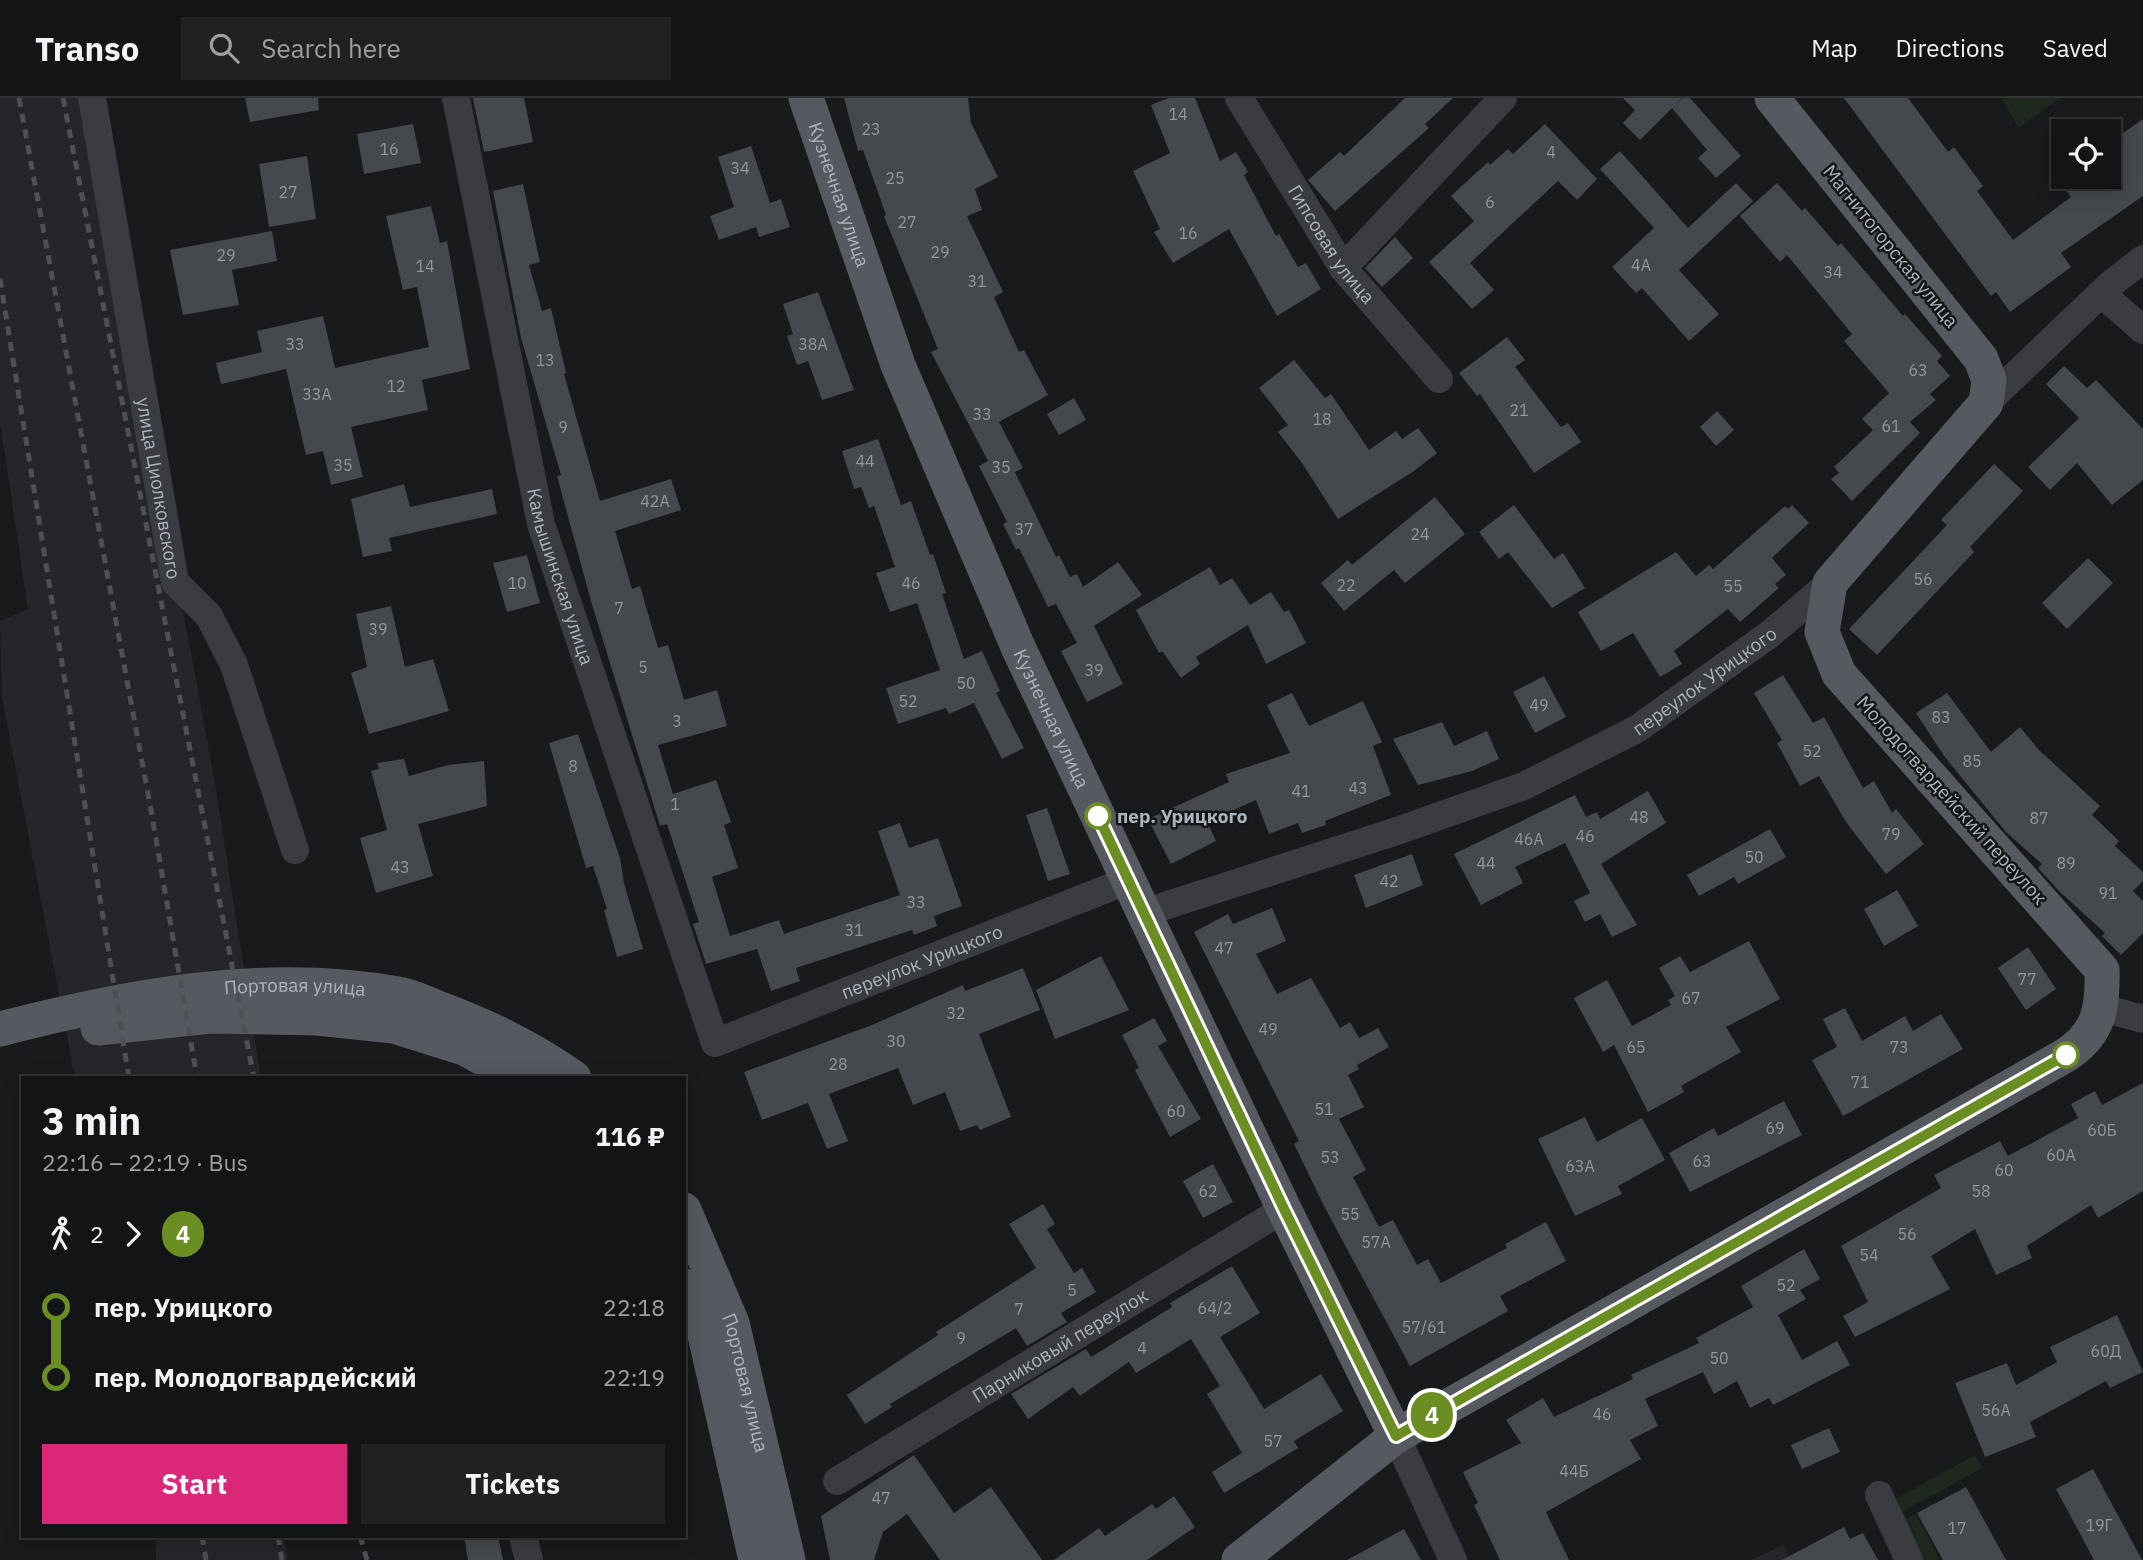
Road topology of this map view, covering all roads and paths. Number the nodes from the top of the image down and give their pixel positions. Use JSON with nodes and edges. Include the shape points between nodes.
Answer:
{"nodes":[{"id":1,"x":92,"y":98,"type":"edge"},
{"id":2,"x":456,"y":98,"type":"edge"},
{"id":3,"x":806,"y":98,"type":"edge"},
{"id":4,"x":1239,"y":98,"type":"edge"},
{"id":5,"x":1503,"y":98,"type":"edge"},
{"id":6,"x":1772,"y":98,"type":"edge"},
{"id":7,"x":2143,"y":259,"type":"edge"},
{"id":8,"x":1343,"y":268,"type":"junction"},
{"id":9,"x":2102,"y":294,"type":"junction"},
{"id":10,"x":2143,"y":330,"type":"edge"},
{"id":11,"x":1439,"y":379,"type":"dead end"},
{"id":12,"x":1986,"y":403,"type":"junction"},
{"id":13,"x":1830,"y":583,"type":"junction"},
{"id":14,"x":295,"y":850,"type":"dead end"},
{"id":15,"x":1129,"y":880,"type":"junction"},
{"id":16,"x":1143,"y":913,"type":"junction"},
{"id":17,"x":2103,"y":1008,"type":"junction"},
{"id":18,"x":2143,"y":1018,"type":"edge"},
{"id":19,"x":0,"y":1029,"type":"edge"},
{"id":20,"x":715,"y":1043,"type":"joint"},
{"id":21,"x":0,"y":1053,"type":"edge"},
{"id":22,"x":515,"y":1076,"type":"edge"},
{"id":23,"x":571,"y":1076,"type":"edge"},
{"id":24,"x":1284,"y":1209,"type":"junction"},
{"id":25,"x":686,"y":1215,"type":"edge"},
{"id":26,"x":686,"y":1291,"type":"edge"},
{"id":27,"x":1396,"y":1436,"type":"junction"},
{"id":28,"x":837,"y":1481,"type":"dead end"},
{"id":29,"x":1879,"y":1495,"type":"dead end"},
{"id":30,"x":524,"y":1538,"type":"edge"},
{"id":31,"x":529,"y":1560,"type":"edge"},
{"id":32,"x":757,"y":1560,"type":"edge"},
{"id":33,"x":788,"y":1560,"type":"edge"},
{"id":34,"x":1239,"y":1560,"type":"edge"},
{"id":35,"x":1453,"y":1560,"type":"edge"},
{"id":36,"x":1909,"y":1560,"type":"edge"}],
"edges":[{"from":1,"to":14,"type":"street","name":"улица Циолковского","via":[[175,582],[209,616],[234,665]]},
{"from":2,"to":20,"type":"street","name":"Камышинская улица","via":[[541,524]]},
{"from":3,"to":15,"type":"main road","name":"Кузнечная улица","via":[[898,365],[1018,647]]},
{"from":4,"to":8,"type":"street","name":"Гипсовая улица"},
{"from":5,"to":8,"type":"street"},
{"from":6,"to":12,"type":"main road","name":"Магнитогорская улица","via":[[1981,359],[1989,380]]},
{"from":7,"to":9,"type":"street","name":"переулок Урицкого"},
{"from":8,"to":11,"type":"street","name":"Гипсовая улица"},
{"from":9,"to":10,"type":"street"},
{"from":9,"to":12,"type":"street","name":"переулок Урицкого"},
{"from":12,"to":13,"type":"main road","name":"переулок Урицкого"},
{"from":13,"to":16,"type":"street","name":"переулок Урицкого","via":[[1770,634],[1637,729],[1524,786]]},
{"from":13,"to":17,"type":"main road","name":"Молодогвардейский переулок","via":[[1822,632],[1839,674],[2102,970]]},
{"from":15,"to":16,"type":"main road","name":"Кузнечная улица"},
{"from":15,"to":20,"type":"street","name":"переулок Урицкого"},
{"from":16,"to":24,"type":"main road","name":"Кузнечная улица"},
{"from":17,"to":18,"type":"street"},
{"from":17,"to":27,"type":"main road","via":[[2080,1046],[2066,1055]]},
{"from":19,"to":23,"type":"main road","name":"Портовая улица","via":[[67,1012],[205,988],[313,985],[400,994],[469,1019],[536,1051]]},
{"from":21,"to":22,"type":"main road","name":"Портовая улица","via":[[73,1031],[210,1016],[317,1018],[394,1026],[464,1048]]},
{"from":24,"to":27,"type":"main road","name":"Кузнечная улица"},
{"from":24,"to":28,"type":"street","name":"Парниковый переулок"},
{"from":25,"to":33,"type":"main road","name":"Портовая улица","via":[[732,1323]]},
{"from":26,"to":32,"type":"main road","name":"Портовая улица","via":[[705,1335]]},
{"from":27,"to":34,"type":"main road"},
{"from":27,"to":35,"type":"street"},
{"from":29,"to":36,"type":"street"},
{"from":30,"to":31,"type":"street"}]}
